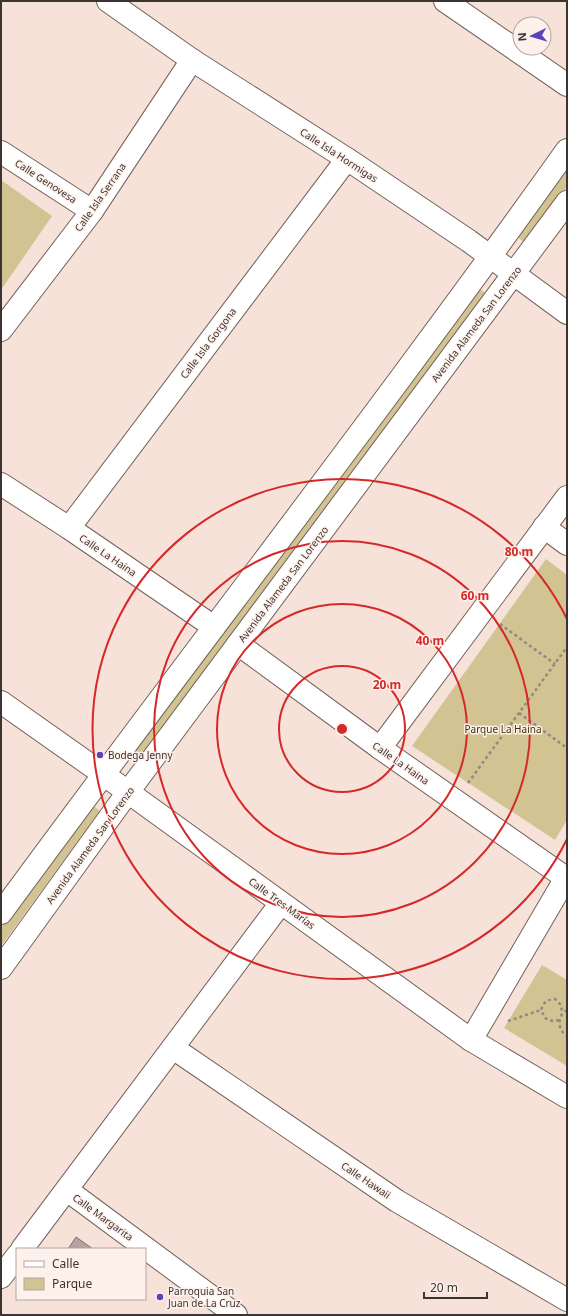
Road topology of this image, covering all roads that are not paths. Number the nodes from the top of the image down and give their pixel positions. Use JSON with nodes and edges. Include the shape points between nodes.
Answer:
{"nodes":[{"id":1,"x":108,"y":1,"type":"edge"},
{"id":2,"x":455,"y":4,"type":"edge"},
{"id":3,"x":192,"y":60,"type":"junction"},
{"id":4,"x":567,"y":85,"type":"edge"},
{"id":5,"x":567,"y":150,"type":"edge"},
{"id":6,"x":1,"y":152,"type":"edge"},
{"id":7,"x":347,"y":159,"type":"junction"},
{"id":8,"x":567,"y":202,"type":"edge"},
{"id":9,"x":92,"y":211,"type":"junction"},
{"id":10,"x":490,"y":257,"type":"junction"},
{"id":11,"x":514,"y":274,"type":"junction"},
{"id":12,"x":567,"y":314,"type":"edge"},
{"id":13,"x":1,"y":330,"type":"edge"},
{"id":14,"x":1,"y":484,"type":"edge"},
{"id":15,"x":567,"y":497,"type":"edge"},
{"id":16,"x":544,"y":527,"type":"junction"},
{"id":17,"x":69,"y":528,"type":"junction"},
{"id":18,"x":567,"y":544,"type":"edge"},
{"id":19,"x":214,"y":627,"type":"junction"},
{"id":20,"x":238,"y":644,"type":"junction"},
{"id":21,"x":1,"y":702,"type":"edge"},
{"id":22,"x":380,"y":748,"type":"junction"},
{"id":23,"x":103,"y":774,"type":"junction"},
{"id":24,"x":128,"y":792,"type":"junction"},
{"id":25,"x":566,"y":877,"type":"edge"},
{"id":26,"x":281,"y":903,"type":"junction"},
{"id":27,"x":1,"y":913,"type":"edge"},
{"id":28,"x":1,"y":968,"type":"edge"},
{"id":29,"x":471,"y":1040,"type":"junction"},
{"id":30,"x":173,"y":1048,"type":"junction"},
{"id":31,"x":567,"y":1098,"type":"edge"},
{"id":32,"x":67,"y":1190,"type":"junction"},
{"id":33,"x":23,"y":1248,"type":"edge"},
{"id":34,"x":145,"y":1248,"type":"edge"},
{"id":35,"x":146,"y":1248,"type":"edge"},
{"id":36,"x":16,"y":1257,"type":"edge"},
{"id":37,"x":1,"y":1277,"type":"edge"},
{"id":38,"x":567,"y":1300,"type":"edge"},
{"id":39,"x":236,"y":1315,"type":"edge"}],
"edges":[{"from":1,"to":3,"type":"street","name":"Calle Isla Hormigas"},
{"from":2,"to":4,"type":"street"},
{"from":3,"to":7,"type":"street","name":"Calle Isla Hormigas"},
{"from":3,"to":9,"type":"street","name":"Calle Isla Serrana"},
{"from":5,"to":10,"type":"street"},
{"from":6,"to":9,"type":"street","name":"Calle Genovesa"},
{"from":7,"to":10,"type":"street","name":"Calle Isla Hormigas"},
{"from":7,"to":17,"type":"street","name":"Calle Isla Gorgona"},
{"from":8,"to":11,"type":"street","name":"Avenida Alameda San Lorenzo"},
{"from":9,"to":13,"type":"street","name":"Calle Isla Serrana"},
{"from":10,"to":11,"type":"street","name":"Calle Isla Hormigas"},
{"from":10,"to":19,"type":"street"},
{"from":11,"to":12,"type":"street","name":"Calle Isla Hormigas"},
{"from":11,"to":20,"type":"street","name":"Avenida Alameda San Lorenzo"},
{"from":14,"to":17,"type":"street","name":"Calle La Haina"},
{"from":15,"to":16,"type":"street"},
{"from":16,"to":18,"type":"street"},
{"from":16,"to":22,"type":"street"},
{"from":17,"to":19,"type":"street","name":"Calle La Haina"},
{"from":19,"to":23,"type":"street"},
{"from":20,"to":22,"type":"street","name":"Calle La Haina"},
{"from":20,"to":24,"type":"street","name":"Avenida Alameda San Lorenzo"},
{"from":21,"to":23,"type":"street","name":"Calle Tres Marías"},
{"from":22,"to":25,"type":"street","name":"Calle La Haina"},
{"from":23,"to":24,"type":"street","name":"Calle Tres Marías"},
{"from":23,"to":27,"type":"street"},
{"from":24,"to":26,"type":"street","name":"Calle Tres Marías"},
{"from":24,"to":28,"type":"street","name":"Avenida Alameda San Lorenzo"},
{"from":25,"to":29,"type":"street"},
{"from":26,"to":29,"type":"street","name":"Calle Tres Marías"},
{"from":26,"to":30,"type":"street"},
{"from":29,"to":31,"type":"street","name":"Calle Tres Marías"},
{"from":30,"to":32,"type":"street"},
{"from":30,"to":38,"type":"street","name":"Calle Hawaii","via":[[397,1201]]},
{"from":32,"to":33,"type":"street"},
{"from":32,"to":34,"type":"street","name":"Calle Margarita"},
{"from":35,"to":39,"type":"street","name":"Calle Margarita"},
{"from":36,"to":37,"type":"street"}]}
